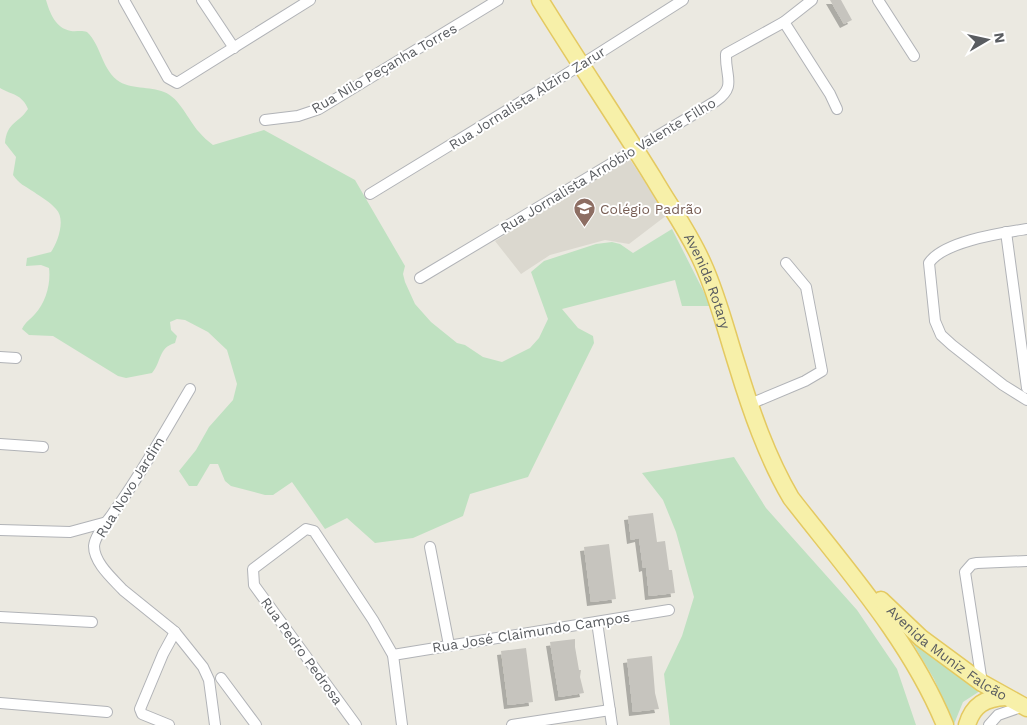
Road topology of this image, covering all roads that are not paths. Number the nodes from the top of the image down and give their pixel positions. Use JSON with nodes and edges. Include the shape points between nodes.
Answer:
{"nodes":[{"id":1,"x":124,"y":0,"type":"edge"},
{"id":2,"x":202,"y":0,"type":"edge"},
{"id":3,"x":310,"y":0,"type":"edge"},
{"id":4,"x":498,"y":0,"type":"edge"},
{"id":5,"x":540,"y":0,"type":"edge"},
{"id":6,"x":683,"y":0,"type":"edge"},
{"id":7,"x":812,"y":0,"type":"edge"},
{"id":8,"x":878,"y":0,"type":"edge"},
{"id":9,"x":784,"y":22,"type":"junction"},
{"id":10,"x":234,"y":48,"type":"junction"},
{"id":11,"x":914,"y":56,"type":"dead end"},
{"id":12,"x":580,"y":66,"type":"junction"},
{"id":13,"x":837,"y":109,"type":"dead end"},
{"id":14,"x":265,"y":120,"type":"dead end"},
{"id":15,"x":636,"y":148,"type":"junction"},
{"id":16,"x":370,"y":194,"type":"dead end"},
{"id":17,"x":1027,"y":229,"type":"edge"},
{"id":18,"x":1006,"y":232,"type":"junction"},
{"id":19,"x":786,"y":263,"type":"dead end"},
{"id":20,"x":420,"y":278,"type":"dead end"},
{"id":21,"x":0,"y":357,"type":"edge"},
{"id":22,"x":16,"y":358,"type":"dead end"},
{"id":23,"x":190,"y":388,"type":"dead end"},
{"id":24,"x":1027,"y":388,"type":"edge"},
{"id":25,"x":1027,"y":400,"type":"edge"},
{"id":26,"x":750,"y":404,"type":"junction"},
{"id":27,"x":0,"y":444,"type":"edge"},
{"id":28,"x":42,"y":447,"type":"dead end"},
{"id":29,"x":107,"y":522,"type":"junction"},
{"id":30,"x":0,"y":530,"type":"edge"},
{"id":31,"x":430,"y":547,"type":"dead end"},
{"id":32,"x":1027,"y":561,"type":"edge"},
{"id":33,"x":849,"y":571,"type":"junction"},
{"id":34,"x":669,"y":610,"type":"dead end"},
{"id":35,"x":0,"y":617,"type":"edge"},
{"id":36,"x":92,"y":622,"type":"dead end"},
{"id":37,"x":597,"y":622,"type":"junction"},
{"id":38,"x":175,"y":632,"type":"junction"},
{"id":39,"x":449,"y":645,"type":"junction"},
{"id":40,"x":393,"y":655,"type":"junction"},
{"id":41,"x":222,"y":678,"type":"dead end"},
{"id":42,"x":982,"y":684,"type":"junction"},
{"id":43,"x":1006,"y":697,"type":"junction"},
{"id":44,"x":0,"y":703,"type":"edge"},
{"id":45,"x":1026,"y":707,"type":"edge"},
{"id":46,"x":610,"y":710,"type":"junction"},
{"id":47,"x":107,"y":712,"type":"dead end"},
{"id":48,"x":170,"y":725,"type":"edge"},
{"id":49,"x":215,"y":725,"type":"edge"},
{"id":50,"x":256,"y":725,"type":"edge"},
{"id":51,"x":356,"y":725,"type":"edge"},
{"id":52,"x":402,"y":725,"type":"edge"},
{"id":53,"x":512,"y":725,"type":"edge"},
{"id":54,"x":612,"y":725,"type":"edge"},
{"id":55,"x":945,"y":725,"type":"edge"},
{"id":56,"x":966,"y":725,"type":"edge"},
{"id":57,"x":989,"y":725,"type":"edge"}],
"edges":[{"from":1,"to":10,"type":"street","via":[[168,78],[175,82]]},
{"from":2,"to":10,"type":"street"},
{"from":3,"to":10,"type":"street"},
{"from":4,"to":14,"type":"street","name":"Rua Nilo Peçanha Torres","via":[[319,109],[298,116]]},
{"from":5,"to":12,"type":"main road","name":"Avenida Rotary"},
{"from":6,"to":12,"type":"street","name":"Rua Jornalista Alziro Zarur"},
{"from":7,"to":9,"type":"street","name":"Rua Jornalista Arnóbio Valente Filho"},
{"from":8,"to":11,"type":"street"},
{"from":9,"to":13,"type":"street"},
{"from":9,"to":15,"type":"street","name":"Rua Jornalista Arnóbio Valente Filho","via":[[726,54],[729,86],[722,96]]},
{"from":12,"to":15,"type":"main road","name":"Avenida Rotary"},
{"from":12,"to":16,"type":"street","name":"Rua Jornalista Alziro Zarur"},
{"from":15,"to":20,"type":"street","name":"Rua Jornalista Arnóbio Valente Filho"},
{"from":15,"to":26,"type":"main road","name":"Avenida Rotary","via":[[704,266]]},
{"from":17,"to":18,"type":"street"},
{"from":18,"to":24,"type":"street"},
{"from":18,"to":25,"type":"street","via":[[957,245],[933,257],[929,267],[934,314],[941,335],[1003,385]]},
{"from":19,"to":26,"type":"street","via":[[806,287],[822,371]]},
{"from":21,"to":22,"type":"street"},
{"from":23,"to":29,"type":"street","name":"Rua Novo Jardim","via":[[158,445]]},
{"from":26,"to":33,"type":"main road","name":"Avenida Rotary","via":[[779,478]]},
{"from":27,"to":28,"type":"street"},
{"from":29,"to":30,"type":"street","via":[[70,532]]},
{"from":29,"to":38,"type":"street","name":"Rua Novo Jardim","via":[[94,546],[97,559],[123,590]]},
{"from":31,"to":39,"type":"street"},
{"from":32,"to":42,"type":"street","via":[[977,563],[965,572]]},
{"from":33,"to":42,"type":"main road","name":"Avenida Muniz Falcão","via":[[921,638]]},
{"from":33,"to":55,"type":"main road","via":[[915,665]]},
{"from":34,"to":37,"type":"street","name":"Rua José Claimundo Campos"},
{"from":35,"to":36,"type":"street"},
{"from":37,"to":39,"type":"street","name":"Rua José Claimundo Campos"},
{"from":37,"to":46,"type":"street"},
{"from":38,"to":48,"type":"street","via":[[148,687],[140,712]]},
{"from":38,"to":49,"type":"street","name":"Rua Novo Jardim","via":[[206,673]]},
{"from":39,"to":40,"type":"street","name":"Rua José Claimundo Campos"},
{"from":40,"to":51,"type":"street","name":"Rua Pedro Pedrosa","via":[[312,529],[306,529],[253,569],[254,585]]},
{"from":40,"to":52,"type":"street"},
{"from":41,"to":50,"type":"street"},
{"from":42,"to":43,"type":"main road","name":"Avenida Muniz Falcão"},
{"from":43,"to":45,"type":"main road","name":"Avenida Muniz Falcão"},
{"from":43,"to":56,"type":"main road","via":[[980,704]]},
{"from":44,"to":47,"type":"street"},
{"from":45,"to":57,"type":"street","via":[[998,716]]},
{"from":46,"to":53,"type":"street"},
{"from":46,"to":54,"type":"street"}]}
